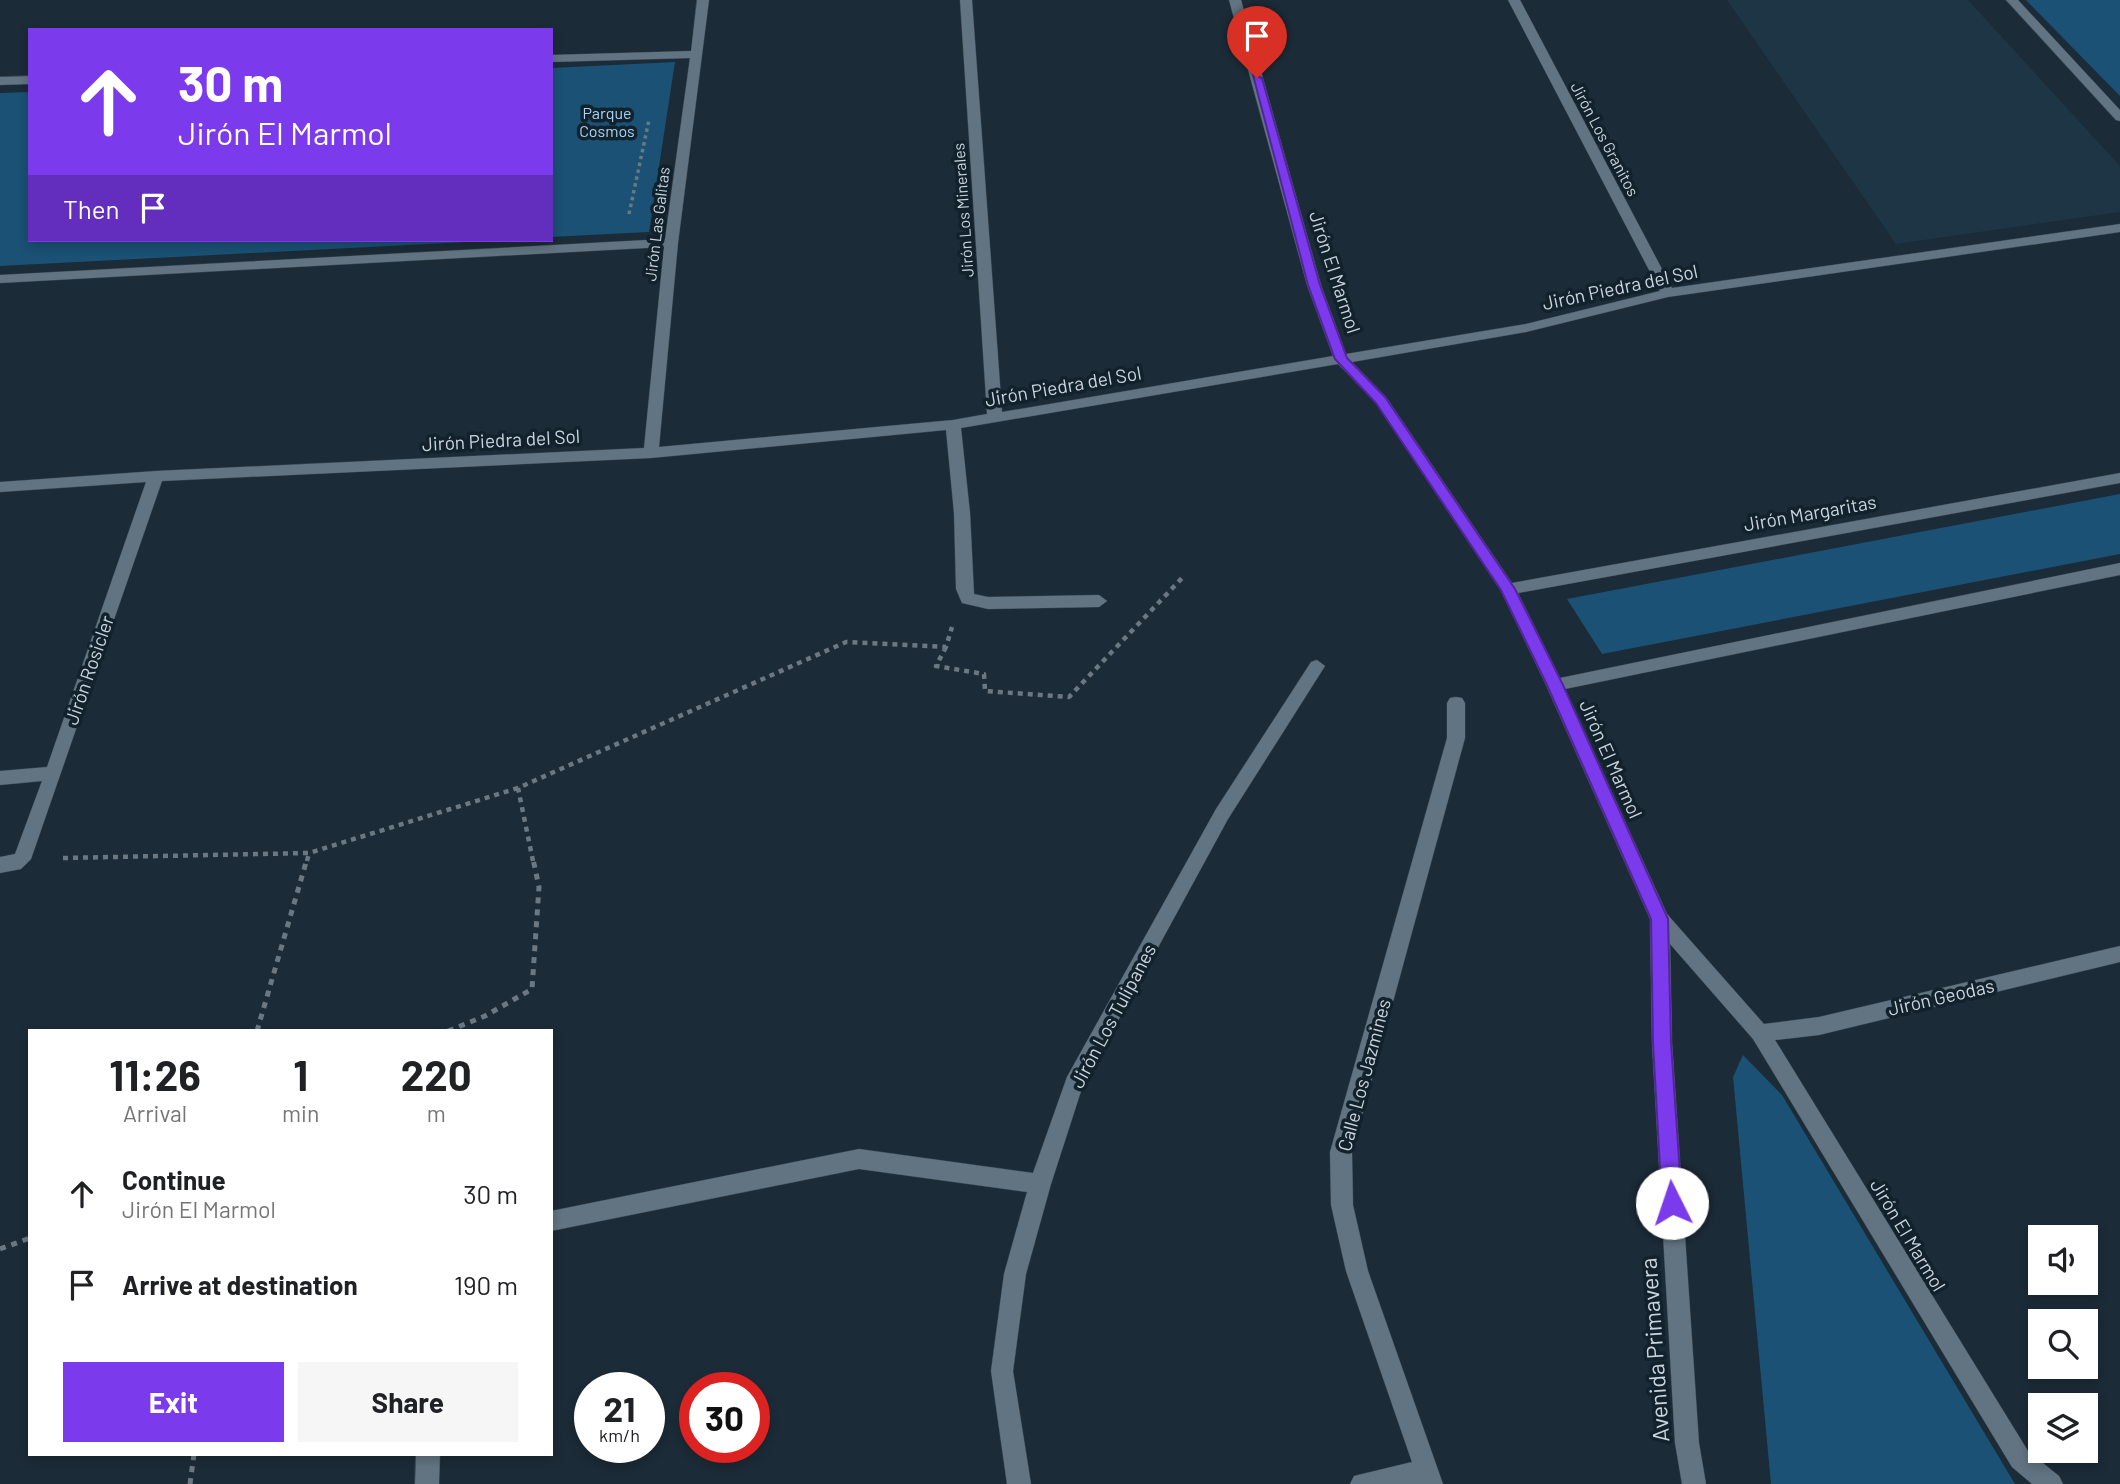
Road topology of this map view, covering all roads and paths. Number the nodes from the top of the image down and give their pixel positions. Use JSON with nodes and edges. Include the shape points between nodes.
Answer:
{"nodes":[{"id":1,"x":703,"y":0,"type":"edge"},
{"id":2,"x":966,"y":0,"type":"edge"},
{"id":3,"x":1236,"y":0,"type":"edge"},
{"id":4,"x":1514,"y":0,"type":"edge"},
{"id":5,"x":2012,"y":0,"type":"edge"},
{"id":6,"x":696,"y":54,"type":"junction"},
{"id":7,"x":553,"y":59,"type":"edge"},
{"id":8,"x":28,"y":80,"type":"edge"},
{"id":9,"x":0,"y":81,"type":"edge"},
{"id":10,"x":650,"y":113,"type":"dead end"},
{"id":11,"x":2120,"y":117,"type":"edge"},
{"id":12,"x":628,"y":218,"type":"dead end"},
{"id":13,"x":2120,"y":228,"type":"edge"},
{"id":14,"x":671,"y":243,"type":"junction"},
{"id":15,"x":0,"y":279,"type":"edge"},
{"id":16,"x":1668,"y":293,"type":"junction"},
{"id":17,"x":1341,"y":359,"type":"junction"},
{"id":18,"x":995,"y":417,"type":"junction"},
{"id":19,"x":953,"y":425,"type":"junction"},
{"id":20,"x":651,"y":453,"type":"junction"},
{"id":21,"x":156,"y":476,"type":"junction"},
{"id":22,"x":2120,"y":478,"type":"edge"},
{"id":23,"x":0,"y":487,"type":"edge"},
{"id":24,"x":2120,"y":569,"type":"edge"},
{"id":25,"x":1183,"y":577,"type":"dead end"},
{"id":26,"x":964,"y":589,"type":"junction"},
{"id":27,"x":1508,"y":589,"type":"junction"},
{"id":28,"x":1099,"y":601,"type":"dead end"},
{"id":29,"x":946,"y":647,"type":"junction"},
{"id":30,"x":1317,"y":666,"type":"dead end"},
{"id":31,"x":1555,"y":685,"type":"junction"},
{"id":32,"x":1457,"y":703,"type":"dead end"},
{"id":33,"x":54,"y":774,"type":"junction"},
{"id":34,"x":0,"y":778,"type":"edge"},
{"id":35,"x":517,"y":788,"type":"junction"},
{"id":36,"x":309,"y":853,"type":"junction"},
{"id":37,"x":20,"y":860,"type":"junction"},
{"id":38,"x":0,"y":865,"type":"edge"},
{"id":39,"x":1660,"y":919,"type":"junction"},
{"id":40,"x":2120,"y":954,"type":"edge"},
{"id":41,"x":258,"y":1029,"type":"edge"},
{"id":42,"x":454,"y":1029,"type":"edge"},
{"id":43,"x":1760,"y":1033,"type":"junction"},
{"id":44,"x":1040,"y":1184,"type":"junction"},
{"id":45,"x":553,"y":1221,"type":"edge"},
{"id":46,"x":28,"y":1239,"type":"edge"},
{"id":47,"x":0,"y":1249,"type":"edge"},
{"id":48,"x":194,"y":1456,"type":"edge"},
{"id":49,"x":428,"y":1456,"type":"edge"},
{"id":50,"x":1429,"y":1477,"type":"edge"},
{"id":51,"x":190,"y":1484,"type":"edge"},
{"id":52,"x":427,"y":1484,"type":"edge"},
{"id":53,"x":1019,"y":1484,"type":"edge"},
{"id":54,"x":1362,"y":1484,"type":"edge"},
{"id":55,"x":1694,"y":1484,"type":"edge"},
{"id":56,"x":2051,"y":1484,"type":"edge"}],
"edges":[{"from":1,"to":6,"type":"street","name":"Jirón Las Galitas"},
{"from":2,"to":18,"type":"street","name":"Jirón Los Minerales"},
{"from":3,"to":17,"type":"street","name":"Jirón El Marmol","via":[[1314,285]]},
{"from":4,"to":16,"type":"street","name":"Jirón Los Granitos"},
{"from":5,"to":11,"type":"street"},
{"from":6,"to":7,"type":"street"},
{"from":6,"to":14,"type":"street","name":"Jirón Las Galitas"},
{"from":8,"to":9,"type":"street"},
{"from":10,"to":12,"type":"path"},
{"from":13,"to":16,"type":"street","name":"Jirón Piedra del Sol"},
{"from":14,"to":15,"type":"street"},
{"from":14,"to":20,"type":"street","name":"Jirón Las Galitas"},
{"from":16,"to":17,"type":"street","name":"Jirón Piedra del Sol","via":[[1526,328]]},
{"from":17,"to":18,"type":"street","name":"Jirón Piedra del Sol"},
{"from":17,"to":27,"type":"street","name":"Jirón El Marmol","via":[[1381,400]]},
{"from":18,"to":19,"type":"street","name":"Jirón Piedra del Sol"},
{"from":19,"to":20,"type":"street","name":"Jirón Piedra del Sol"},
{"from":19,"to":26,"type":"street"},
{"from":20,"to":21,"type":"street","name":"Jirón Piedra del Sol"},
{"from":21,"to":23,"type":"street","name":"Jirón Piedra del Sol"},
{"from":21,"to":33,"type":"street","name":"Jirón Rosicler"},
{"from":22,"to":27,"type":"street","name":"Jirón Margaritas"},
{"from":24,"to":31,"type":"street"},
{"from":25,"to":29,"type":"path","via":[[1069,697],[985,691],[984,674],[936,666]]},
{"from":26,"to":28,"type":"street","via":[[968,599],[988,603]]},
{"from":26,"to":29,"type":"path"},
{"from":27,"to":31,"type":"street","name":"Jirón El Marmol"},
{"from":29,"to":35,"type":"path","via":[[846,642]]},
{"from":30,"to":44,"type":"street","name":"Jirón Los Tulipanes","via":[[1222,814],[1074,1083]]},
{"from":31,"to":39,"type":"street","name":"Jirón El Marmol"},
{"from":32,"to":50,"type":"street","name":"Calle Los Jazmines","via":[[1456,738],[1341,1152],[1342,1205],[1357,1271]]},
{"from":33,"to":34,"type":"street"},
{"from":33,"to":37,"type":"street","name":"Jirón Rosicler"},
{"from":35,"to":36,"type":"path"},
{"from":35,"to":42,"type":"path","via":[[539,887],[532,989]]},
{"from":36,"to":37,"type":"path"},
{"from":36,"to":41,"type":"path"},
{"from":37,"to":38,"type":"street"},
{"from":39,"to":43,"type":"street","name":"Jirón El Marmol"},
{"from":39,"to":55,"type":"street","name":"Avenida Primavera","via":[[1665,1098],[1687,1443]]},
{"from":40,"to":43,"type":"street","name":"Jirón Geodas","via":[[1819,1026]]},
{"from":43,"to":56,"type":"street","name":"Jirón El Marmol","via":[[2020,1459]]},
{"from":44,"to":45,"type":"street","via":[[859,1159]]},
{"from":44,"to":53,"type":"street","name":"Jirón Los Tulipanes","via":[[1016,1274],[1002,1371]]},
{"from":46,"to":47,"type":"path"},
{"from":48,"to":51,"type":"path"},
{"from":49,"to":52,"type":"street"},
{"from":50,"to":54,"type":"street"}]}
